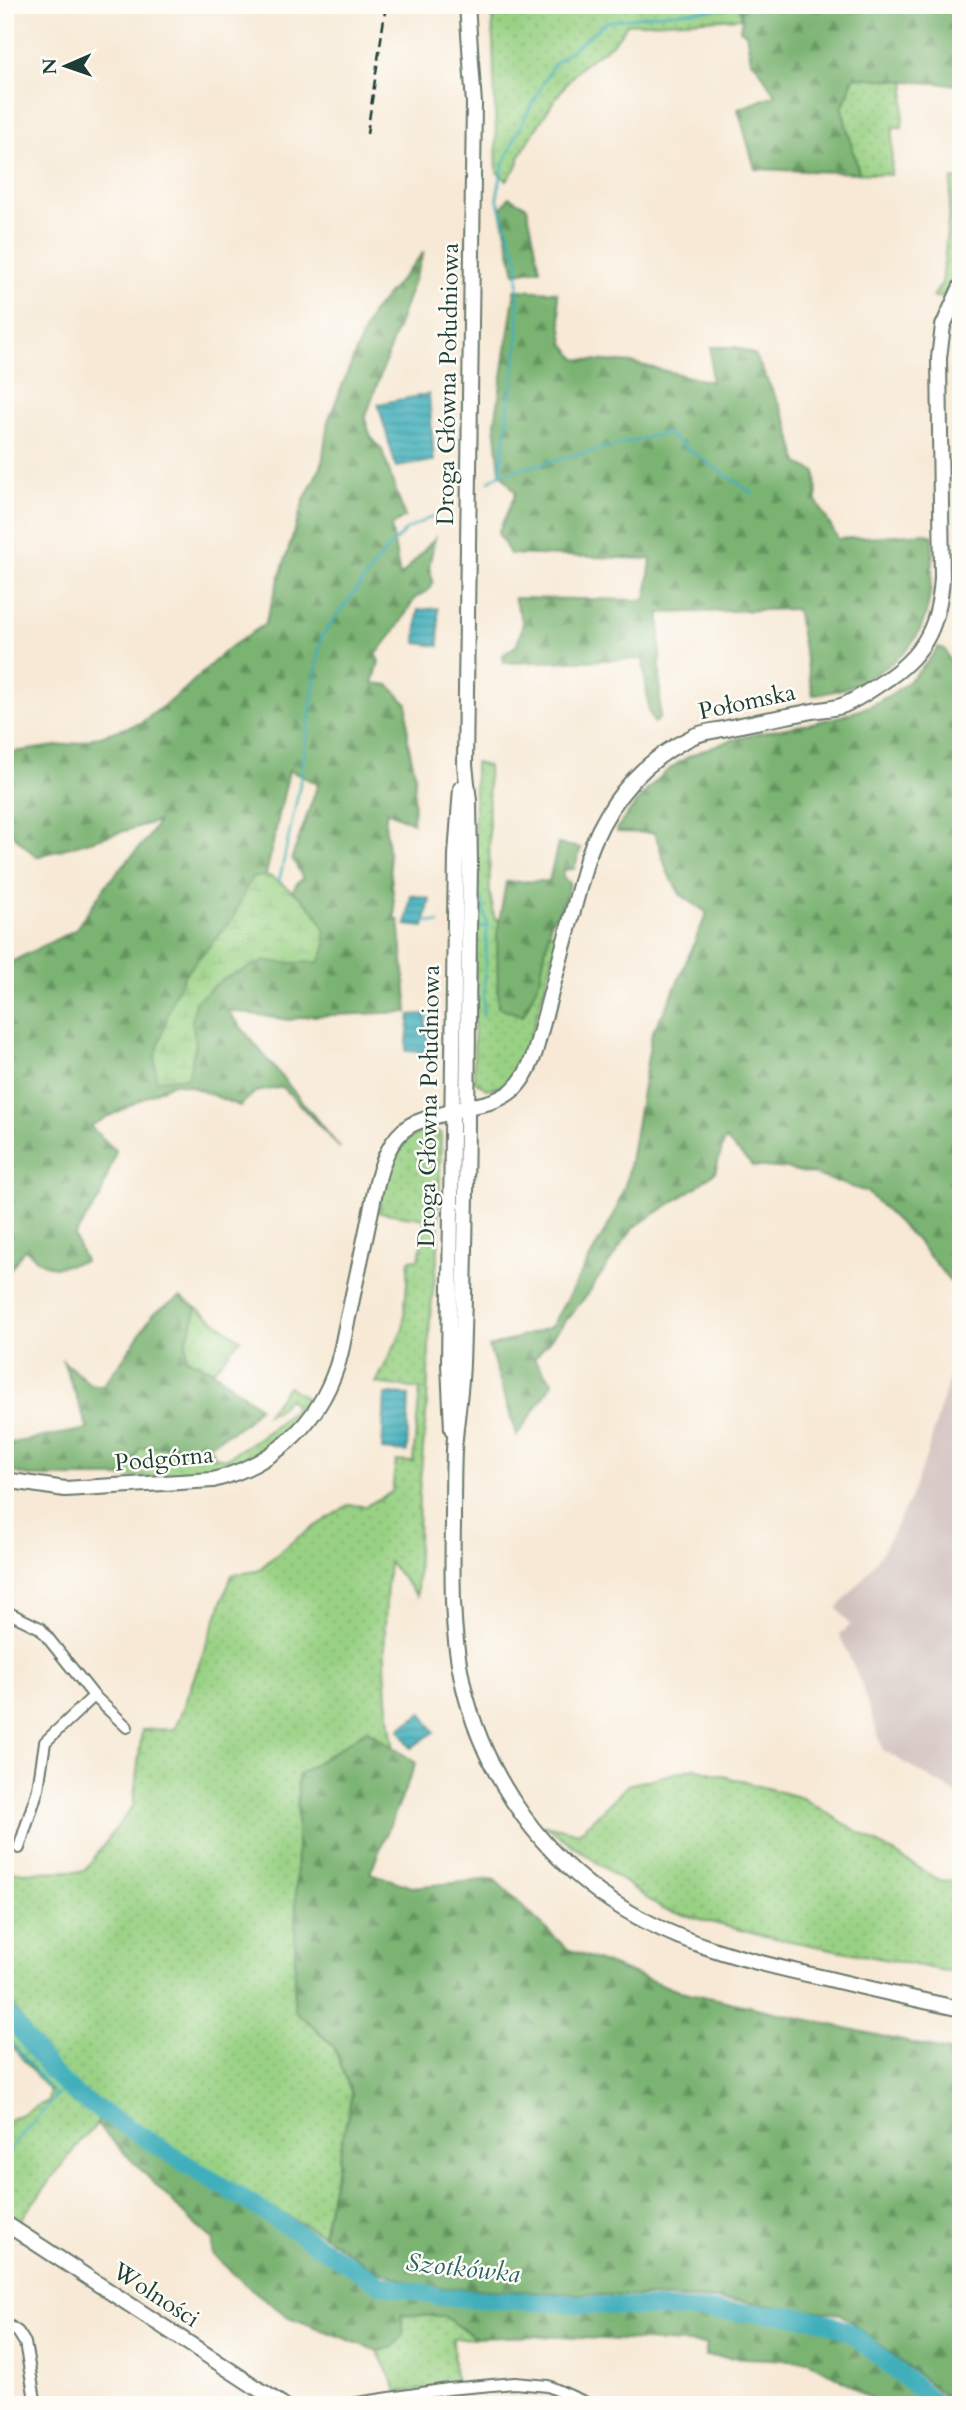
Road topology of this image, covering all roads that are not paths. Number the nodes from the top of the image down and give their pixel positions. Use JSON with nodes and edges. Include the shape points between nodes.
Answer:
{"nodes":[{"id":1,"x":467,"y":5,"type":"edge"},
{"id":2,"x":961,"y":286,"type":"edge"},
{"id":3,"x":465,"y":765,"type":"junction"},
{"id":4,"x":467,"y":1106,"type":"junction"},
{"id":5,"x":452,"y":1112,"type":"junction"},
{"id":6,"x":369,"y":1220,"type":"joint"},
{"id":7,"x":454,"y":1448,"type":"junction"},
{"id":8,"x":5,"y":1480,"type":"edge"},
{"id":9,"x":5,"y":1611,"type":"edge"},
{"id":10,"x":94,"y":1696,"type":"junction"},
{"id":11,"x":127,"y":1727,"type":"dead end"},
{"id":12,"x":19,"y":1848,"type":"dead end"},
{"id":13,"x":961,"y":2009,"type":"edge"},
{"id":14,"x":5,"y":2223,"type":"edge"},
{"id":15,"x":5,"y":2323,"type":"edge"},
{"id":16,"x":36,"y":2405,"type":"edge"},
{"id":17,"x":283,"y":2405,"type":"edge"},
{"id":18,"x":345,"y":2405,"type":"edge"},
{"id":19,"x":591,"y":2405,"type":"edge"}],
"edges":[{"from":1,"to":3,"type":"main road","name":"Droga Główna Południowa","via":[[474,118]]},
{"from":2,"to":4,"type":"main road","name":"Połomska","via":[[943,326],[939,358],[942,578],[934,625],[923,646],[905,666],[842,706],[695,735],[646,768],[617,798],[596,834],[525,1075],[504,1097]]},
{"from":3,"to":4,"type":"main road","name":"Droga Główna Południowa","via":[[470,865]]},
{"from":3,"to":5,"type":"main road","name":"Droga Główna Południowa","via":[[456,855]]},
{"from":4,"to":5,"type":"main road","name":"Połomska"},
{"from":4,"to":7,"type":"main road","name":"Droga Główna Południowa","via":[[462,1366]]},
{"from":5,"to":6,"type":"main road","name":"Połomska","via":[[422,1119],[398,1136],[384,1160]]},
{"from":5,"to":7,"type":"main road","name":"Droga Główna Południowa","via":[[449,1364]]},
{"from":6,"to":8,"type":"main road","name":"Podgórna","via":[[329,1386],[308,1423],[271,1455],[232,1475],[194,1483],[65,1489]]},
{"from":7,"to":13,"type":"main road","name":"Droga Główna Południowa","via":[[453,1593],[463,1682],[498,1775],[550,1849],[612,1902],[681,1938],[768,1966]]},
{"from":9,"to":10,"type":"street","via":[[40,1628]]},
{"from":10,"to":11,"type":"street"},
{"from":10,"to":12,"type":"street","via":[[45,1742],[38,1789]]},
{"from":14,"to":17,"type":"main road","name":"Wolności"},
{"from":15,"to":16,"type":"street","via":[[25,2343]]},
{"from":18,"to":19,"type":"street","via":[[515,2383],[548,2386]]}]}
